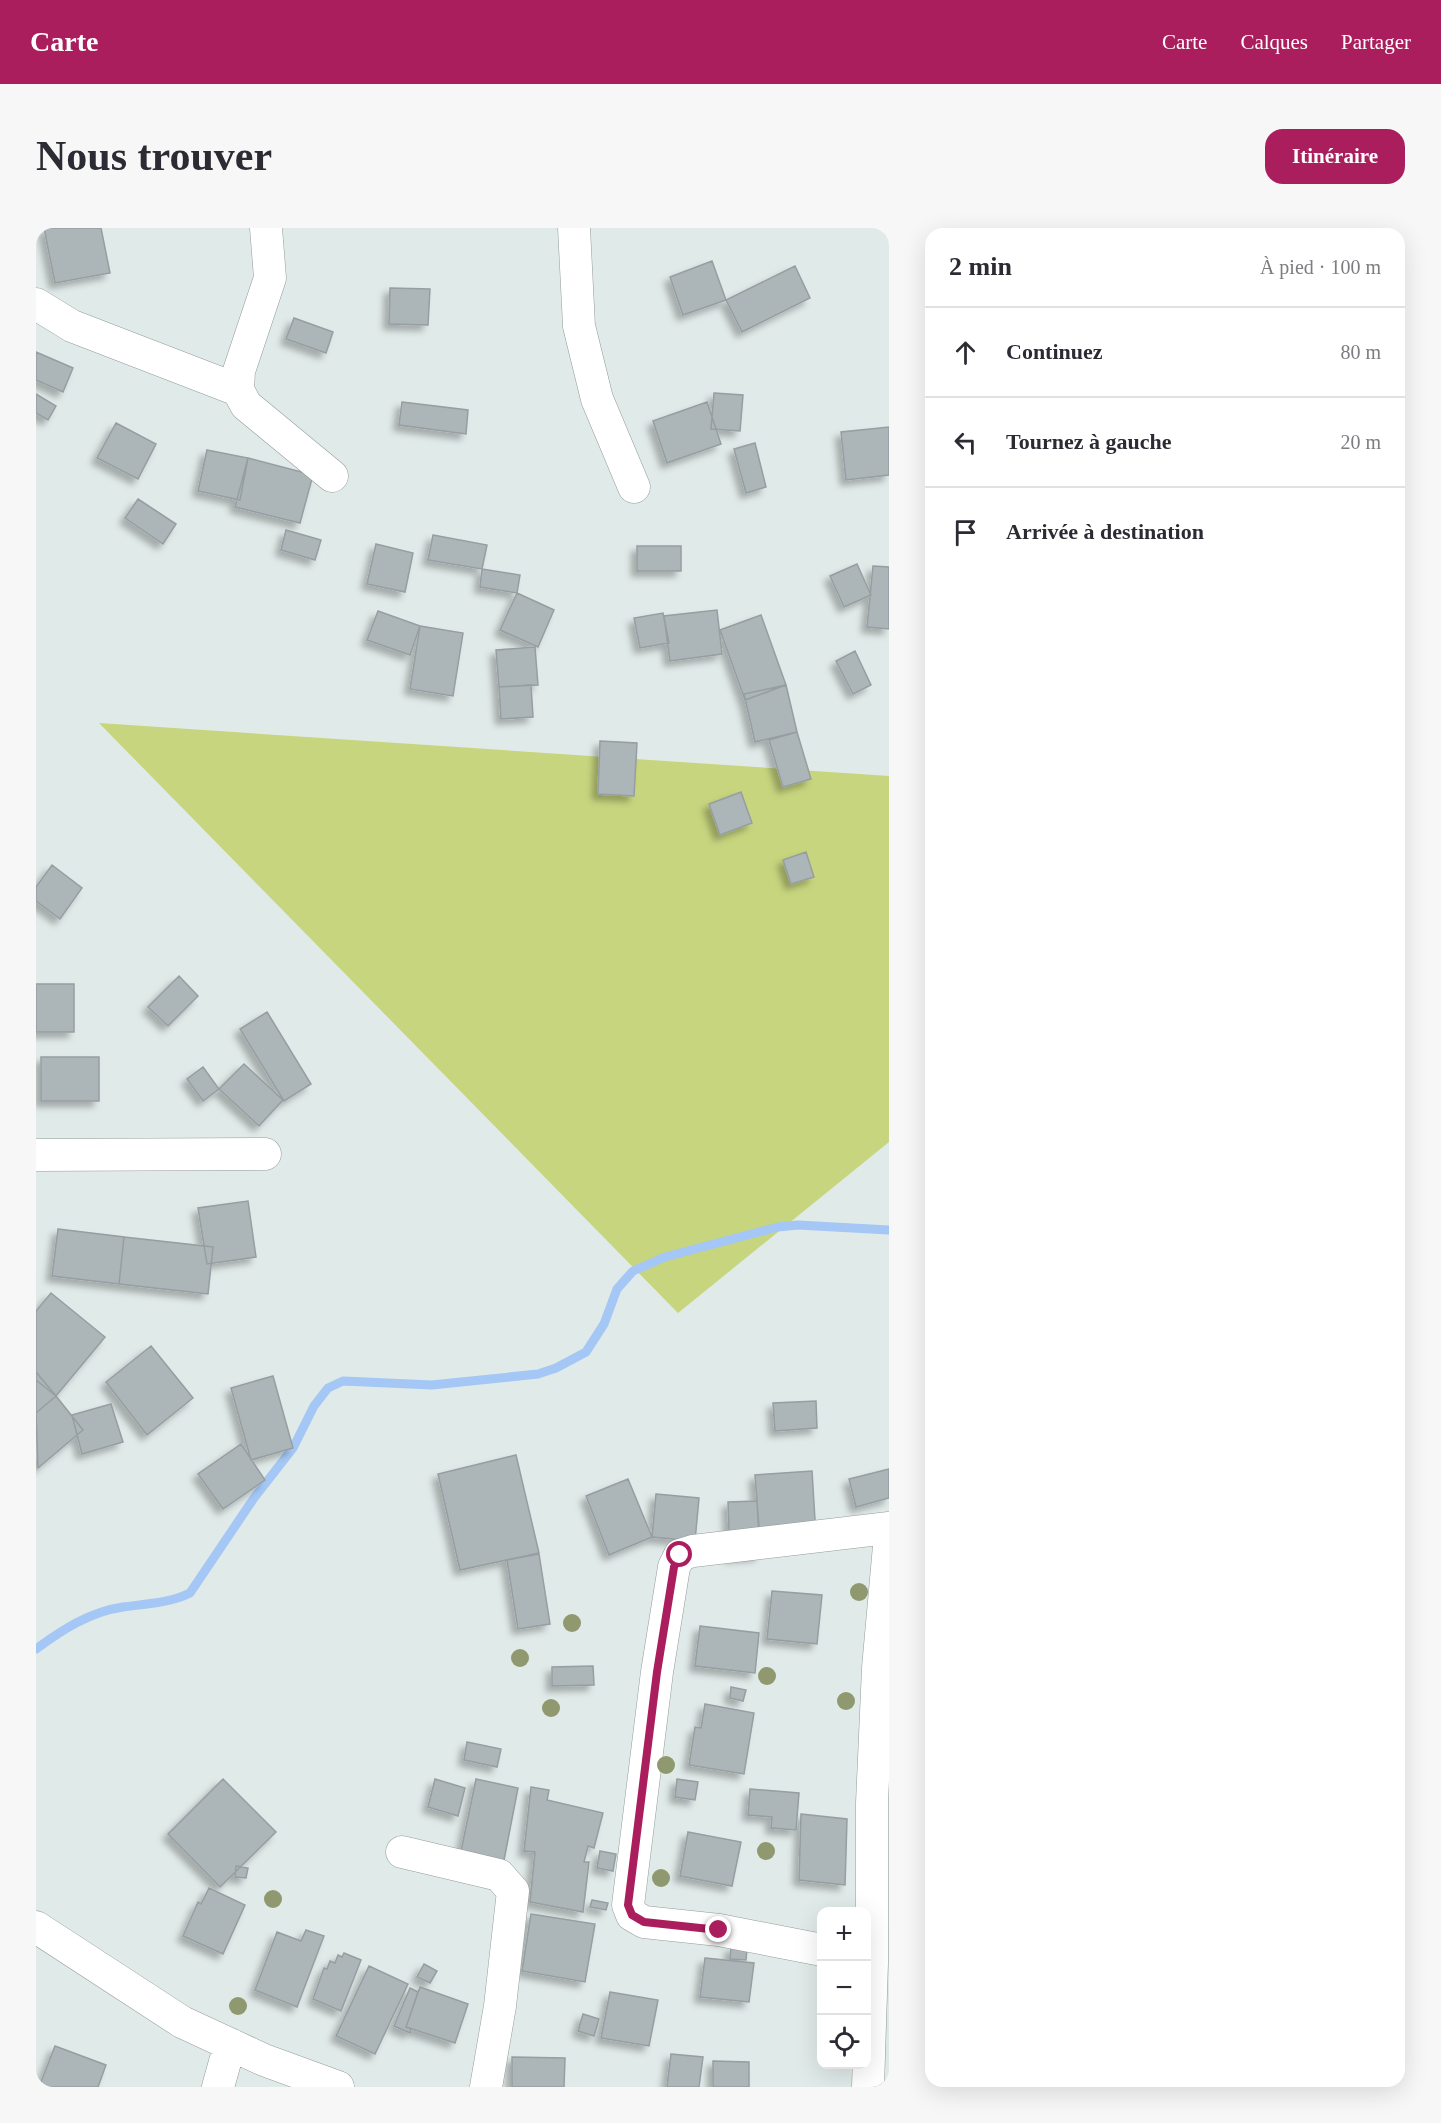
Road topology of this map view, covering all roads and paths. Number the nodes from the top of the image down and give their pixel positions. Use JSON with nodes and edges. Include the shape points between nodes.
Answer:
{"nodes":[{"id":1,"x":266,"y":228,"type":"edge"},
{"id":2,"x":574,"y":228,"type":"edge"},
{"id":3,"x":36,"y":304,"type":"edge"},
{"id":4,"x":237,"y":390,"type":"junction"},
{"id":5,"x":332,"y":477,"type":"dead end"},
{"id":6,"x":634,"y":487,"type":"dead end"},
{"id":7,"x":265,"y":1154,"type":"dead end"},
{"id":8,"x":36,"y":1155,"type":"edge"},
{"id":9,"x":889,"y":1528,"type":"edge"},
{"id":10,"x":889,"y":1546,"type":"edge"},
{"id":11,"x":402,"y":1852,"type":"dead end"},
{"id":12,"x":36,"y":1927,"type":"edge"},
{"id":13,"x":817,"y":1949,"type":"edge"},
{"id":14,"x":876,"y":1963,"type":"edge"},
{"id":15,"x":230,"y":2044,"type":"junction"},
{"id":16,"x":218,"y":2087,"type":"edge"},
{"id":17,"x":338,"y":2087,"type":"edge"},
{"id":18,"x":486,"y":2087,"type":"edge"},
{"id":19,"x":868,"y":2087,"type":"edge"}],
"edges":[{"from":1,"to":4,"type":"street","via":[[270,278],[238,371]]},
{"from":2,"to":6,"type":"street","via":[[579,326],[597,399]]},
{"from":3,"to":4,"type":"street","via":[[72,326]]},
{"from":4,"to":5,"type":"street","via":[[246,405]]},
{"from":7,"to":8,"type":"street"},
{"from":9,"to":13,"type":"street","via":[[680,1555],[674,1567],[658,1660],[628,1905],[632,1915],[644,1922],[719,1930]]},
{"from":10,"to":14,"type":"street","via":[[872,1792]]},
{"from":11,"to":18,"type":"street","via":[[499,1875],[513,1891]]},
{"from":12,"to":15,"type":"street","via":[[182,2022]]},
{"from":14,"to":19,"type":"street"},
{"from":15,"to":16,"type":"street"},
{"from":15,"to":17,"type":"street"}]}
